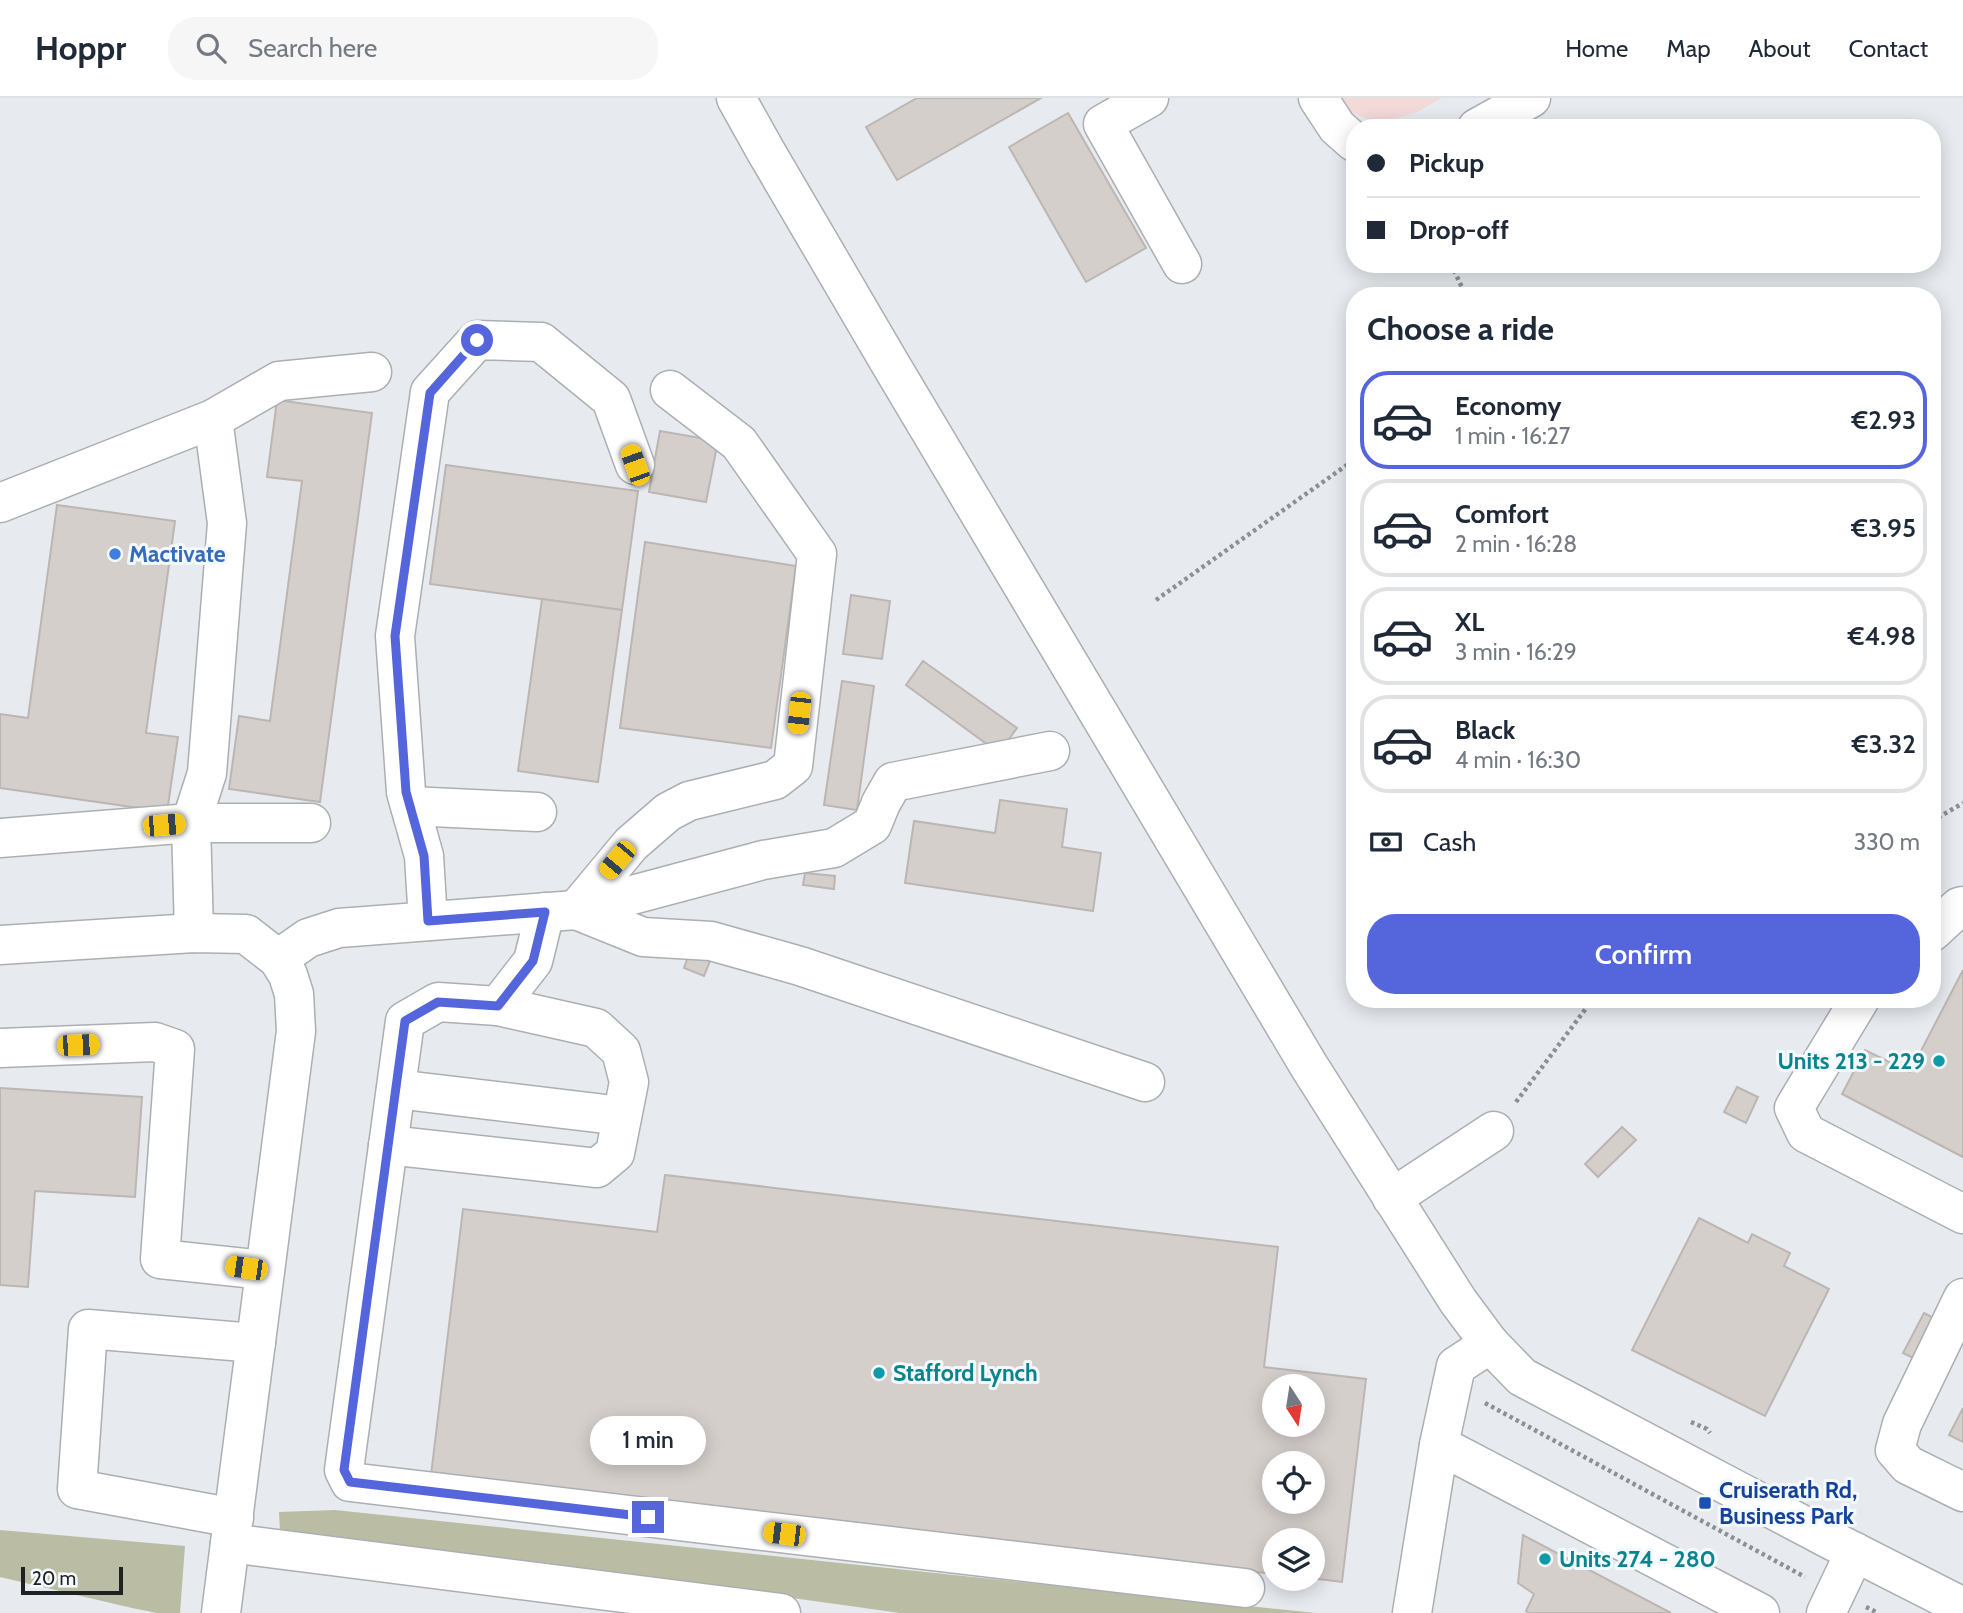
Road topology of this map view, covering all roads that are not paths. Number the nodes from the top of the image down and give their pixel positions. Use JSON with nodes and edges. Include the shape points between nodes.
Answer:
{"nodes":[{"id":1,"x":736,"y":98,"type":"edge"},
{"id":2,"x":1149,"y":98,"type":"edge"},
{"id":3,"x":1318,"y":98,"type":"edge"},
{"id":4,"x":1531,"y":98,"type":"edge"},
{"id":5,"x":1493,"y":119,"type":"edge"},
{"id":6,"x":1346,"y":135,"type":"edge"},
{"id":7,"x":1182,"y":264,"type":"dead end"},
{"id":8,"x":372,"y":372,"type":"dead end"},
{"id":9,"x":670,"y":390,"type":"dead end"},
{"id":10,"x":213,"y":419,"type":"junction"},
{"id":11,"x":635,"y":465,"type":"dead end"},
{"id":12,"x":0,"y":503,"type":"edge"},
{"id":13,"x":1050,"y":751,"type":"dead end"},
{"id":14,"x":410,"y":806,"type":"junction"},
{"id":15,"x":537,"y":812,"type":"dead end"},
{"id":16,"x":311,"y":822,"type":"dead end"},
{"id":17,"x":191,"y":823,"type":"junction"},
{"id":18,"x":0,"y":838,"type":"edge"},
{"id":19,"x":1963,"y":906,"type":"edge"},
{"id":20,"x":560,"y":911,"type":"junction"},
{"id":21,"x":428,"y":921,"type":"junction"},
{"id":22,"x":1941,"y":924,"type":"edge"},
{"id":23,"x":194,"y":933,"type":"junction"},
{"id":24,"x":0,"y":945,"type":"edge"},
{"id":25,"x":278,"y":959,"type":"junction"},
{"id":26,"x":498,"y":1006,"type":"junction"},
{"id":27,"x":1855,"y":1008,"type":"edge"},
{"id":28,"x":0,"y":1048,"type":"edge"},
{"id":29,"x":1145,"y":1082,"type":"dead end"},
{"id":30,"x":396,"y":1089,"type":"junction"},
{"id":31,"x":622,"y":1116,"type":"junction"},
{"id":32,"x":1494,"y":1131,"type":"road end"},
{"id":33,"x":388,"y":1145,"type":"junction"},
{"id":34,"x":1392,"y":1198,"type":"junction"},
{"id":35,"x":1963,"y":1214,"type":"edge"},
{"id":36,"x":265,"y":1270,"type":"junction"},
{"id":37,"x":1963,"y":1298,"type":"edge"},
{"id":38,"x":256,"y":1343,"type":"junction"},
{"id":39,"x":1490,"y":1344,"type":"junction"},
{"id":40,"x":1439,"y":1445,"type":"junction"},
{"id":41,"x":1963,"y":1492,"type":"edge"},
{"id":42,"x":232,"y":1531,"type":"junction"},
{"id":43,"x":1855,"y":1552,"type":"junction"},
{"id":44,"x":1245,"y":1588,"type":"dead end"},
{"id":45,"x":1831,"y":1603,"type":"edge"},
{"id":46,"x":1963,"y":1607,"type":"edge"},
{"id":47,"x":221,"y":1613,"type":"edge"},
{"id":48,"x":781,"y":1613,"type":"edge"},
{"id":49,"x":1412,"y":1613,"type":"edge"},
{"id":50,"x":1760,"y":1613,"type":"edge"}],
"edges":[{"from":1,"to":34,"type":"street","via":[[1295,1043]]},
{"from":2,"to":7,"type":"street","via":[[1103,124]]},
{"from":3,"to":6,"type":"street"},
{"from":4,"to":5,"type":"street"},
{"from":8,"to":10,"type":"street","via":[[279,381]]},
{"from":9,"to":20,"type":"street","via":[[739,443],[817,554],[793,766],[775,780],[689,801],[668,812]]},
{"from":10,"to":12,"type":"street"},
{"from":10,"to":17,"type":"street","via":[[227,523],[206,773]]},
{"from":11,"to":14,"type":"street","via":[[611,399],[541,342],[477,340],[430,393],[395,636]]},
{"from":13,"to":20,"type":"street","via":[[893,782],[872,825],[834,848],[764,860]]},
{"from":14,"to":15,"type":"street"},
{"from":14,"to":21,"type":"street","via":[[424,856]]},
{"from":16,"to":17,"type":"street"},
{"from":17,"to":18,"type":"street"},
{"from":17,"to":23,"type":"street"},
{"from":19,"to":22,"type":"street"},
{"from":20,"to":21,"type":"street"},
{"from":20,"to":26,"type":"street","via":[[533,961]]},
{"from":20,"to":29,"type":"street","via":[[643,937],[712,941],[800,966]]},
{"from":21,"to":25,"type":"street","via":[[339,928],[308,938]]},
{"from":23,"to":24,"type":"street"},
{"from":23,"to":25,"type":"street","via":[[246,934]]},
{"from":25,"to":36,"type":"street","via":[[294,994],[296,1031]]},
{"from":26,"to":30,"type":"street","via":[[438,1002],[405,1021]]},
{"from":26,"to":31,"type":"street","via":[[596,1028],[621,1051],[629,1082]]},
{"from":27,"to":35,"type":"street","via":[[1794,1108],[1806,1133]]},
{"from":28,"to":36,"type":"street","via":[[155,1042],[175,1049],[160,1259]]},
{"from":30,"to":31,"type":"street"},
{"from":30,"to":33,"type":"street"},
{"from":31,"to":33,"type":"street","via":[[615,1153],[597,1168]]},
{"from":32,"to":34,"type":"street"},
{"from":33,"to":44,"type":"street","via":[[344,1470],[350,1482]]},
{"from":34,"to":39,"type":"street"},
{"from":36,"to":38,"type":"street"},
{"from":37,"to":41,"type":"street","via":[[1902,1423],[1895,1450],[1908,1465]]},
{"from":38,"to":42,"type":"street"},
{"from":38,"to":42,"type":"street","via":[[88,1329],[77,1489]]},
{"from":39,"to":40,"type":"street","via":[[1456,1366]]},
{"from":39,"to":43,"type":"street","via":[[1522,1377]]},
{"from":40,"to":49,"type":"street"},
{"from":40,"to":50,"type":"street"},
{"from":42,"to":47,"type":"street"},
{"from":42,"to":48,"type":"street"},
{"from":43,"to":45,"type":"street"},
{"from":43,"to":46,"type":"street"}]}
